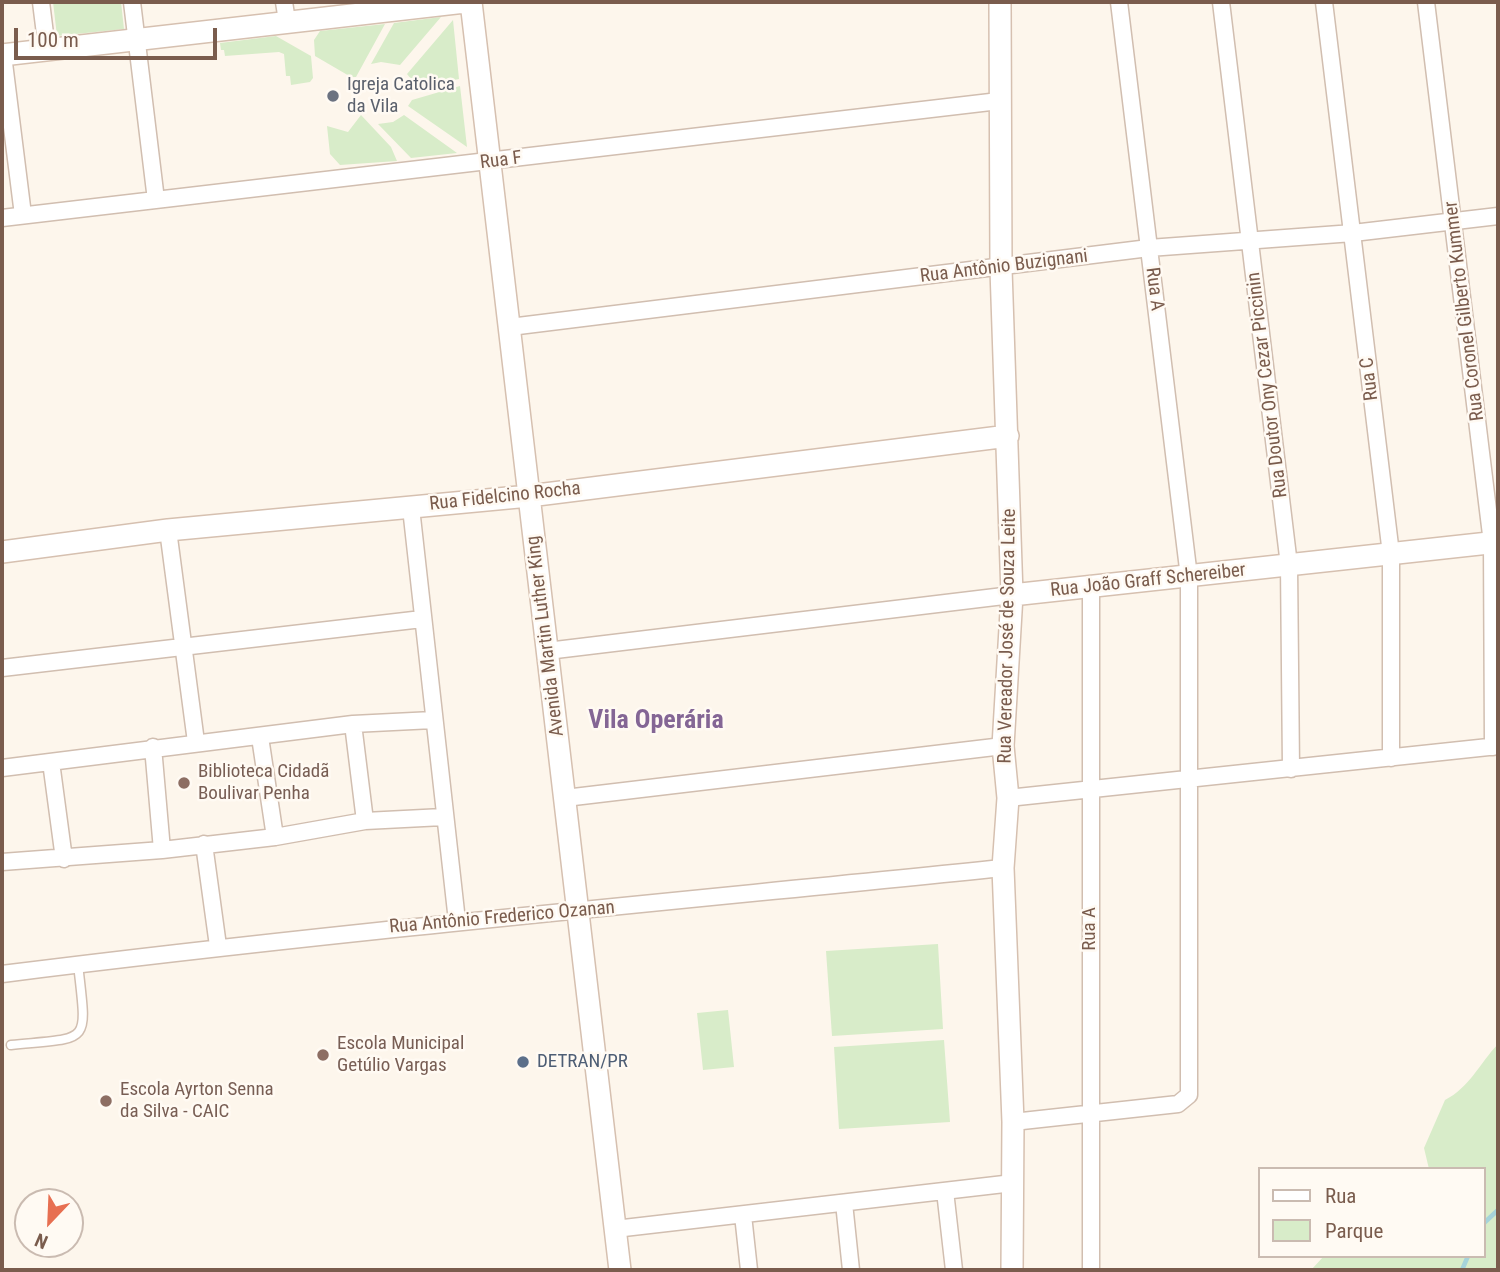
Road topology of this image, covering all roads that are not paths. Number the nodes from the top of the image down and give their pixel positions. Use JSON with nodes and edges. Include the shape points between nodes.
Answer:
{"nodes":[{"id":1,"x":41,"y":2,"type":"edge"},
{"id":2,"x":132,"y":2,"type":"edge"},
{"id":3,"x":465,"y":2,"type":"edge"},
{"id":4,"x":471,"y":2,"type":"edge"},
{"id":5,"x":1000,"y":2,"type":"edge"},
{"id":6,"x":1119,"y":2,"type":"edge"},
{"id":7,"x":1221,"y":2,"type":"edge"},
{"id":8,"x":1324,"y":2,"type":"edge"},
{"id":9,"x":1426,"y":2,"type":"edge"},
{"id":10,"x":286,"y":12,"type":"edge"},
{"id":11,"x":137,"y":40,"type":"junction"},
{"id":12,"x":47,"y":50,"type":"junction"},
{"id":13,"x":3,"y":55,"type":"edge"},
{"id":14,"x":999,"y":101,"type":"junction"},
{"id":15,"x":490,"y":162,"type":"junction"},
{"id":16,"x":156,"y":200,"type":"junction"},
{"id":17,"x":23,"y":215,"type":"junction"},
{"id":18,"x":1498,"y":216,"type":"edge"},
{"id":19,"x":2,"y":218,"type":"edge"},
{"id":20,"x":1455,"y":220,"type":"junction"},
{"id":21,"x":1353,"y":233,"type":"junction"},
{"id":22,"x":1250,"y":241,"type":"junction"},
{"id":23,"x":1149,"y":248,"type":"junction"},
{"id":24,"x":1001,"y":269,"type":"junction"},
{"id":25,"x":510,"y":327,"type":"junction"},
{"id":26,"x":1008,"y":436,"type":"junction"},
{"id":27,"x":529,"y":496,"type":"junction"},
{"id":28,"x":411,"y":508,"type":"junction"},
{"id":29,"x":168,"y":530,"type":"junction"},
{"id":30,"x":1495,"y":542,"type":"edge"},
{"id":31,"x":2,"y":552,"type":"edge"},
{"id":32,"x":1391,"y":554,"type":"junction"},
{"id":33,"x":1289,"y":565,"type":"junction"},
{"id":34,"x":1189,"y":577,"type":"junction"},
{"id":35,"x":1091,"y":587,"type":"junction"},
{"id":36,"x":1012,"y":595,"type":"junction"},
{"id":37,"x":422,"y":619,"type":"junction"},
{"id":38,"x":182,"y":648,"type":"junction"},
{"id":39,"x":547,"y":651,"type":"junction"},
{"id":40,"x":2,"y":668,"type":"edge"},
{"id":41,"x":433,"y":720,"type":"junction"},
{"id":42,"x":353,"y":724,"type":"junction"},
{"id":43,"x":260,"y":737,"type":"junction"},
{"id":44,"x":196,"y":742,"type":"junction"},
{"id":45,"x":1003,"y":746,"type":"junction"},
{"id":46,"x":153,"y":747,"type":"junction"},
{"id":47,"x":1496,"y":747,"type":"edge"},
{"id":48,"x":1391,"y":758,"type":"junction"},
{"id":49,"x":51,"y":762,"type":"junction"},
{"id":50,"x":2,"y":768,"type":"edge"},
{"id":51,"x":1291,"y":769,"type":"junction"},
{"id":52,"x":1189,"y":781,"type":"junction"},
{"id":53,"x":1090,"y":790,"type":"junction"},
{"id":54,"x":1007,"y":798,"type":"junction"},
{"id":55,"x":565,"y":799,"type":"junction"},
{"id":56,"x":443,"y":817,"type":"junction"},
{"id":57,"x":365,"y":821,"type":"junction"},
{"id":58,"x":275,"y":837,"type":"junction"},
{"id":59,"x":204,"y":844,"type":"junction"},
{"id":60,"x":162,"y":850,"type":"junction"},
{"id":61,"x":64,"y":859,"type":"junction"},
{"id":62,"x":2,"y":862,"type":"edge"},
{"id":63,"x":1003,"y":869,"type":"junction"},
{"id":64,"x":578,"y":912,"type":"junction"},
{"id":65,"x":457,"y":921,"type":"junction"},
{"id":66,"x":218,"y":946,"type":"junction"},
{"id":67,"x":78,"y":964,"type":"junction"},
{"id":68,"x":2,"y":974,"type":"edge"},
{"id":69,"x":11,"y":1045,"type":"dead end"},
{"id":70,"x":1091,"y":1114,"type":"junction"},
{"id":71,"x":1013,"y":1122,"type":"junction"},
{"id":72,"x":1013,"y":1183,"type":"junction"},
{"id":73,"x":945,"y":1191,"type":"junction"},
{"id":74,"x":844,"y":1203,"type":"junction"},
{"id":75,"x":743,"y":1215,"type":"junction"},
{"id":76,"x":615,"y":1229,"type":"junction"},
{"id":77,"x":620,"y":1270,"type":"edge"},
{"id":78,"x":749,"y":1270,"type":"edge"},
{"id":79,"x":852,"y":1270,"type":"edge"},
{"id":80,"x":954,"y":1270,"type":"edge"},
{"id":81,"x":1012,"y":1270,"type":"edge"},
{"id":82,"x":1091,"y":1270,"type":"edge"}],
"edges":[{"from":1,"to":12,"type":"street"},
{"from":2,"to":11,"type":"street"},
{"from":3,"to":10,"type":"street"},
{"from":4,"to":15,"type":"street","name":"Avenida Martin Luther King"},
{"from":5,"to":14,"type":"street","name":"Rua Vereador José de Souza Leite"},
{"from":6,"to":23,"type":"street","name":"Rua A"},
{"from":7,"to":22,"type":"street","name":"Rua Doutor Ony Cezar Piccinin"},
{"from":8,"to":21,"type":"street","name":"Rua C"},
{"from":9,"to":20,"type":"street","name":"Rua Coronel Gilberto Kummer"},
{"from":10,"to":11,"type":"street"},
{"from":11,"to":12,"type":"street"},
{"from":11,"to":16,"type":"street"},
{"from":12,"to":13,"type":"street"},
{"from":13,"to":17,"type":"street"},
{"from":14,"to":15,"type":"street","name":"Rua F"},
{"from":14,"to":24,"type":"street","name":"Rua Vereador José de Souza Leite"},
{"from":15,"to":16,"type":"street","name":"Rua F"},
{"from":15,"to":25,"type":"street","name":"Avenida Martin Luther King"},
{"from":16,"to":17,"type":"street","name":"Rua F"},
{"from":17,"to":19,"type":"street","name":"Rua F"},
{"from":18,"to":20,"type":"street","name":"Rua Antônio Buzignani"},
{"from":20,"to":21,"type":"street","name":"Rua Antônio Buzignani"},
{"from":20,"to":30,"type":"street","name":"Rua Coronel Gilberto Kummer"},
{"from":21,"to":22,"type":"street","name":"Rua Antônio Buzignani"},
{"from":21,"to":32,"type":"street","name":"Rua C"},
{"from":22,"to":23,"type":"street","name":"Rua Antônio Buzignani"},
{"from":22,"to":33,"type":"street","name":"Rua Doutor Ony Cezar Piccinin"},
{"from":23,"to":24,"type":"street","name":"Rua Antônio Buzignani"},
{"from":23,"to":34,"type":"street","name":"Rua A"},
{"from":24,"to":25,"type":"street","name":"Rua Antônio Buzignani"},
{"from":24,"to":26,"type":"street","name":"Rua Vereador José de Souza Leite"},
{"from":25,"to":27,"type":"street","name":"Avenida Martin Luther King"},
{"from":26,"to":27,"type":"street","name":"Rua Fidelcino Rocha"},
{"from":26,"to":36,"type":"street","name":"Rua Vereador José de Souza Leite"},
{"from":27,"to":28,"type":"street","name":"Rua Fidelcino Rocha"},
{"from":27,"to":39,"type":"street","name":"Avenida Martin Luther King"},
{"from":28,"to":29,"type":"street","name":"Rua Fidelcino Rocha"},
{"from":28,"to":37,"type":"street"},
{"from":29,"to":31,"type":"street","name":"Rua Fidelcino Rocha"},
{"from":29,"to":38,"type":"street"},
{"from":30,"to":32,"type":"street","name":"Rua João Graff Schereiber"},
{"from":30,"to":47,"type":"street","name":"Rua Coronel Gilberto Kummer"},
{"from":32,"to":33,"type":"street","name":"Rua João Graff Schereiber"},
{"from":32,"to":48,"type":"street","name":"Rua C"},
{"from":33,"to":34,"type":"street","name":"Rua João Graff Schereiber"},
{"from":33,"to":51,"type":"street","name":"Rua Doutor Ony Cezar Piccinin"},
{"from":34,"to":35,"type":"street","name":"Rua João Graff Schereiber"},
{"from":34,"to":52,"type":"street","name":"Rua A"},
{"from":35,"to":36,"type":"street","name":"Rua João Graff Schereiber"},
{"from":35,"to":53,"type":"street","name":"Rua A"},
{"from":36,"to":39,"type":"street","name":"Rua João Graff Schereiber"},
{"from":36,"to":45,"type":"street","name":"Rua Vereador José de Souza Leite"},
{"from":37,"to":38,"type":"street"},
{"from":37,"to":41,"type":"street"},
{"from":38,"to":40,"type":"street"},
{"from":38,"to":44,"type":"street"},
{"from":39,"to":55,"type":"street","name":"Avenida Martin Luther King"},
{"from":41,"to":42,"type":"street"},
{"from":41,"to":56,"type":"street"},
{"from":42,"to":43,"type":"street"},
{"from":42,"to":57,"type":"street"},
{"from":43,"to":44,"type":"street"},
{"from":43,"to":58,"type":"street"},
{"from":44,"to":46,"type":"street"},
{"from":45,"to":54,"type":"street","name":"Rua Vereador José de Souza Leite"},
{"from":45,"to":55,"type":"street"},
{"from":46,"to":49,"type":"street"},
{"from":46,"to":60,"type":"street"},
{"from":47,"to":48,"type":"street"},
{"from":48,"to":51,"type":"street"},
{"from":49,"to":50,"type":"street"},
{"from":49,"to":61,"type":"street"},
{"from":51,"to":52,"type":"street"},
{"from":52,"to":53,"type":"street"},
{"from":52,"to":70,"type":"street","name":"Rua A","via":[[1189,1095],[1178,1104]]},
{"from":53,"to":54,"type":"street"},
{"from":53,"to":70,"type":"street","name":"Rua A"},
{"from":54,"to":63,"type":"street","name":"Rua Vereador José de Souza Leite"},
{"from":55,"to":64,"type":"street","name":"Avenida Martin Luther King"},
{"from":56,"to":57,"type":"street"},
{"from":56,"to":65,"type":"street"},
{"from":57,"to":58,"type":"street"},
{"from":58,"to":59,"type":"street"},
{"from":59,"to":60,"type":"street"},
{"from":59,"to":66,"type":"street"},
{"from":60,"to":61,"type":"street"},
{"from":61,"to":62,"type":"street"},
{"from":63,"to":64,"type":"street","name":"Rua Antônio Frederico Ozanan"},
{"from":63,"to":71,"type":"street","name":"Rua Vereador José de Souza Leite"},
{"from":64,"to":65,"type":"street","name":"Rua Antônio Frederico Ozanan"},
{"from":64,"to":76,"type":"street","name":"Avenida Martin Luther King"},
{"from":65,"to":66,"type":"street","name":"Rua Antônio Frederico Ozanan"},
{"from":66,"to":67,"type":"street","name":"Rua Antônio Frederico Ozanan"},
{"from":67,"to":68,"type":"street","name":"Rua Antônio Frederico Ozanan"},
{"from":67,"to":69,"type":"lane","via":[[84,1020],[81,1032],[73,1039]]},
{"from":70,"to":71,"type":"street"},
{"from":70,"to":82,"type":"street","name":"Rua A"},
{"from":71,"to":72,"type":"street","name":"Rua Vereador José de Souza Leite"},
{"from":72,"to":73,"type":"street"},
{"from":72,"to":81,"type":"street","name":"Rua Vereador José de Souza Leite"},
{"from":73,"to":74,"type":"street"},
{"from":73,"to":80,"type":"street"},
{"from":74,"to":75,"type":"street"},
{"from":74,"to":79,"type":"street"},
{"from":75,"to":76,"type":"street"},
{"from":75,"to":78,"type":"street"},
{"from":76,"to":77,"type":"street","name":"Avenida Martin Luther King"}]}
